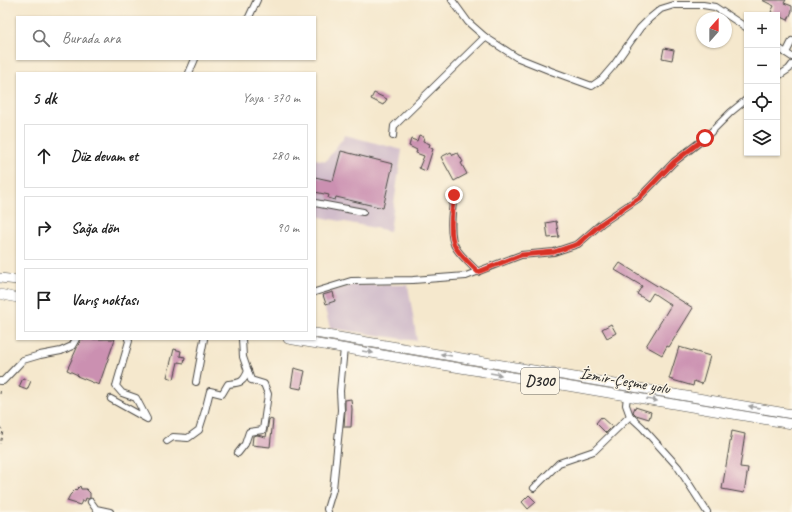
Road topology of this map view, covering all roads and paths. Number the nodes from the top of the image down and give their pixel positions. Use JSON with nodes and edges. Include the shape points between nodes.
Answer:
{"nodes":[{"id":1,"x":257,"y":0,"type":"edge"},
{"id":2,"x":452,"y":0,"type":"edge"},
{"id":3,"x":674,"y":2,"type":"edge"},
{"id":4,"x":249,"y":16,"type":"edge"},
{"id":5,"x":744,"y":26,"type":"edge"},
{"id":6,"x":485,"y":38,"type":"junction"},
{"id":7,"x":792,"y":41,"type":"edge"},
{"id":8,"x":778,"y":48,"type":"edge"},
{"id":9,"x":786,"y":53,"type":"junction"},
{"id":10,"x":792,"y":57,"type":"edge"},
{"id":11,"x":194,"y":60,"type":"edge"},
{"id":12,"x":792,"y":65,"type":"edge"},
{"id":13,"x":189,"y":72,"type":"edge"},
{"id":14,"x":780,"y":75,"type":"edge"},
{"id":15,"x":744,"y":101,"type":"edge"},
{"id":16,"x":393,"y":136,"type":"dead end"},
{"id":17,"x":454,"y":195,"type":"dead end"},
{"id":18,"x":316,"y":204,"type":"edge"},
{"id":19,"x":363,"y":212,"type":"dead end"},
{"id":20,"x":478,"y":272,"type":"junction"},
{"id":21,"x":0,"y":278,"type":"edge"},
{"id":22,"x":16,"y":280,"type":"edge"},
{"id":23,"x":316,"y":292,"type":"edge"},
{"id":24,"x":0,"y":294,"type":"edge"},
{"id":25,"x":16,"y":298,"type":"edge"},
{"id":26,"x":316,"y":333,"type":"edge"},
{"id":27,"x":75,"y":340,"type":"edge"},
{"id":28,"x":128,"y":340,"type":"edge"},
{"id":29,"x":204,"y":340,"type":"edge"},
{"id":30,"x":242,"y":340,"type":"edge"},
{"id":31,"x":294,"y":340,"type":"edge"},
{"id":32,"x":344,"y":348,"type":"junction"},
{"id":33,"x":248,"y":371,"type":"junction"},
{"id":34,"x":0,"y":381,"type":"edge"},
{"id":35,"x":196,"y":382,"type":"dead end"},
{"id":36,"x":627,"y":396,"type":"junction"},
{"id":37,"x":111,"y":399,"type":"dead end"},
{"id":38,"x":792,"y":414,"type":"edge"},
{"id":39,"x":630,"y":416,"type":"junction"},
{"id":40,"x":792,"y":424,"type":"edge"},
{"id":41,"x":0,"y":427,"type":"edge"},
{"id":42,"x":167,"y":441,"type":"dead end"},
{"id":43,"x":0,"y":444,"type":"edge"},
{"id":44,"x":238,"y":453,"type":"dead end"},
{"id":45,"x":534,"y":488,"type":"dead end"},
{"id":46,"x":91,"y":502,"type":"dead end"},
{"id":47,"x":110,"y":512,"type":"edge"},
{"id":48,"x":328,"y":512,"type":"edge"},
{"id":49,"x":707,"y":512,"type":"edge"}],
"edges":[{"from":1,"to":4,"type":"street"},
{"from":2,"to":6,"type":"street","via":[[468,22]]},
{"from":3,"to":5,"type":"street","via":[[715,7]]},
{"from":3,"to":6,"type":"street","via":[[661,9],[640,28],[614,65],[592,86],[516,57]]},
{"from":6,"to":16,"type":"street","via":[[394,126]]},
{"from":7,"to":9,"type":"street"},
{"from":8,"to":9,"type":"street"},
{"from":9,"to":10,"type":"street"},
{"from":11,"to":13,"type":"street"},
{"from":12,"to":14,"type":"street"},
{"from":15,"to":20,"type":"street","via":[[705,138],[674,162],[639,198],[602,223],[578,244],[554,252],[521,255]]},
{"from":17,"to":20,"type":"street","via":[[451,215],[455,248]]},
{"from":18,"to":19,"type":"street"},
{"from":20,"to":23,"type":"street","via":[[466,276],[413,280],[351,281]]},
{"from":21,"to":22,"type":"highway"},
{"from":24,"to":25,"type":"highway"},
{"from":38,"to":26,"type":"highway","name":"İzmir-Çeşme yolu","number":"D300","one_way":true},
{"from":27,"to":34,"type":"street","via":[[72,346],[61,351],[23,360],[3,381]]},
{"from":28,"to":37,"type":"street","via":[[116,386],[122,393],[136,398],[147,419]]},
{"from":29,"to":35,"type":"street"},
{"from":30,"to":33,"type":"street","via":[[243,357]]},
{"from":31,"to":32,"type":"highway","name":"İzmir-Çeşme yolu","number":"D300"},
{"from":32,"to":36,"type":"highway","name":"İzmir-Çeşme yolu","number":"D300","one_way":true},
{"from":32,"to":48,"type":"street","via":[[333,489]]},
{"from":33,"to":42,"type":"street","via":[[239,383],[228,384],[222,394],[210,392],[199,430],[188,438],[173,436]]},
{"from":33,"to":44,"type":"street","via":[[251,380],[264,384],[268,394],[263,430],[249,432],[245,444]]},
{"from":36,"to":39,"type":"street","via":[[626,405]]},
{"from":36,"to":40,"type":"highway","name":"İzmir-Çeşme yolu","number":"D300","one_way":true},
{"from":39,"to":45,"type":"street","via":[[594,451],[559,463]]},
{"from":39,"to":49,"type":"street","via":[[678,467]]},
{"from":41,"to":43,"type":"path"},
{"from":46,"to":47,"type":"street","via":[[96,509]]}]}
